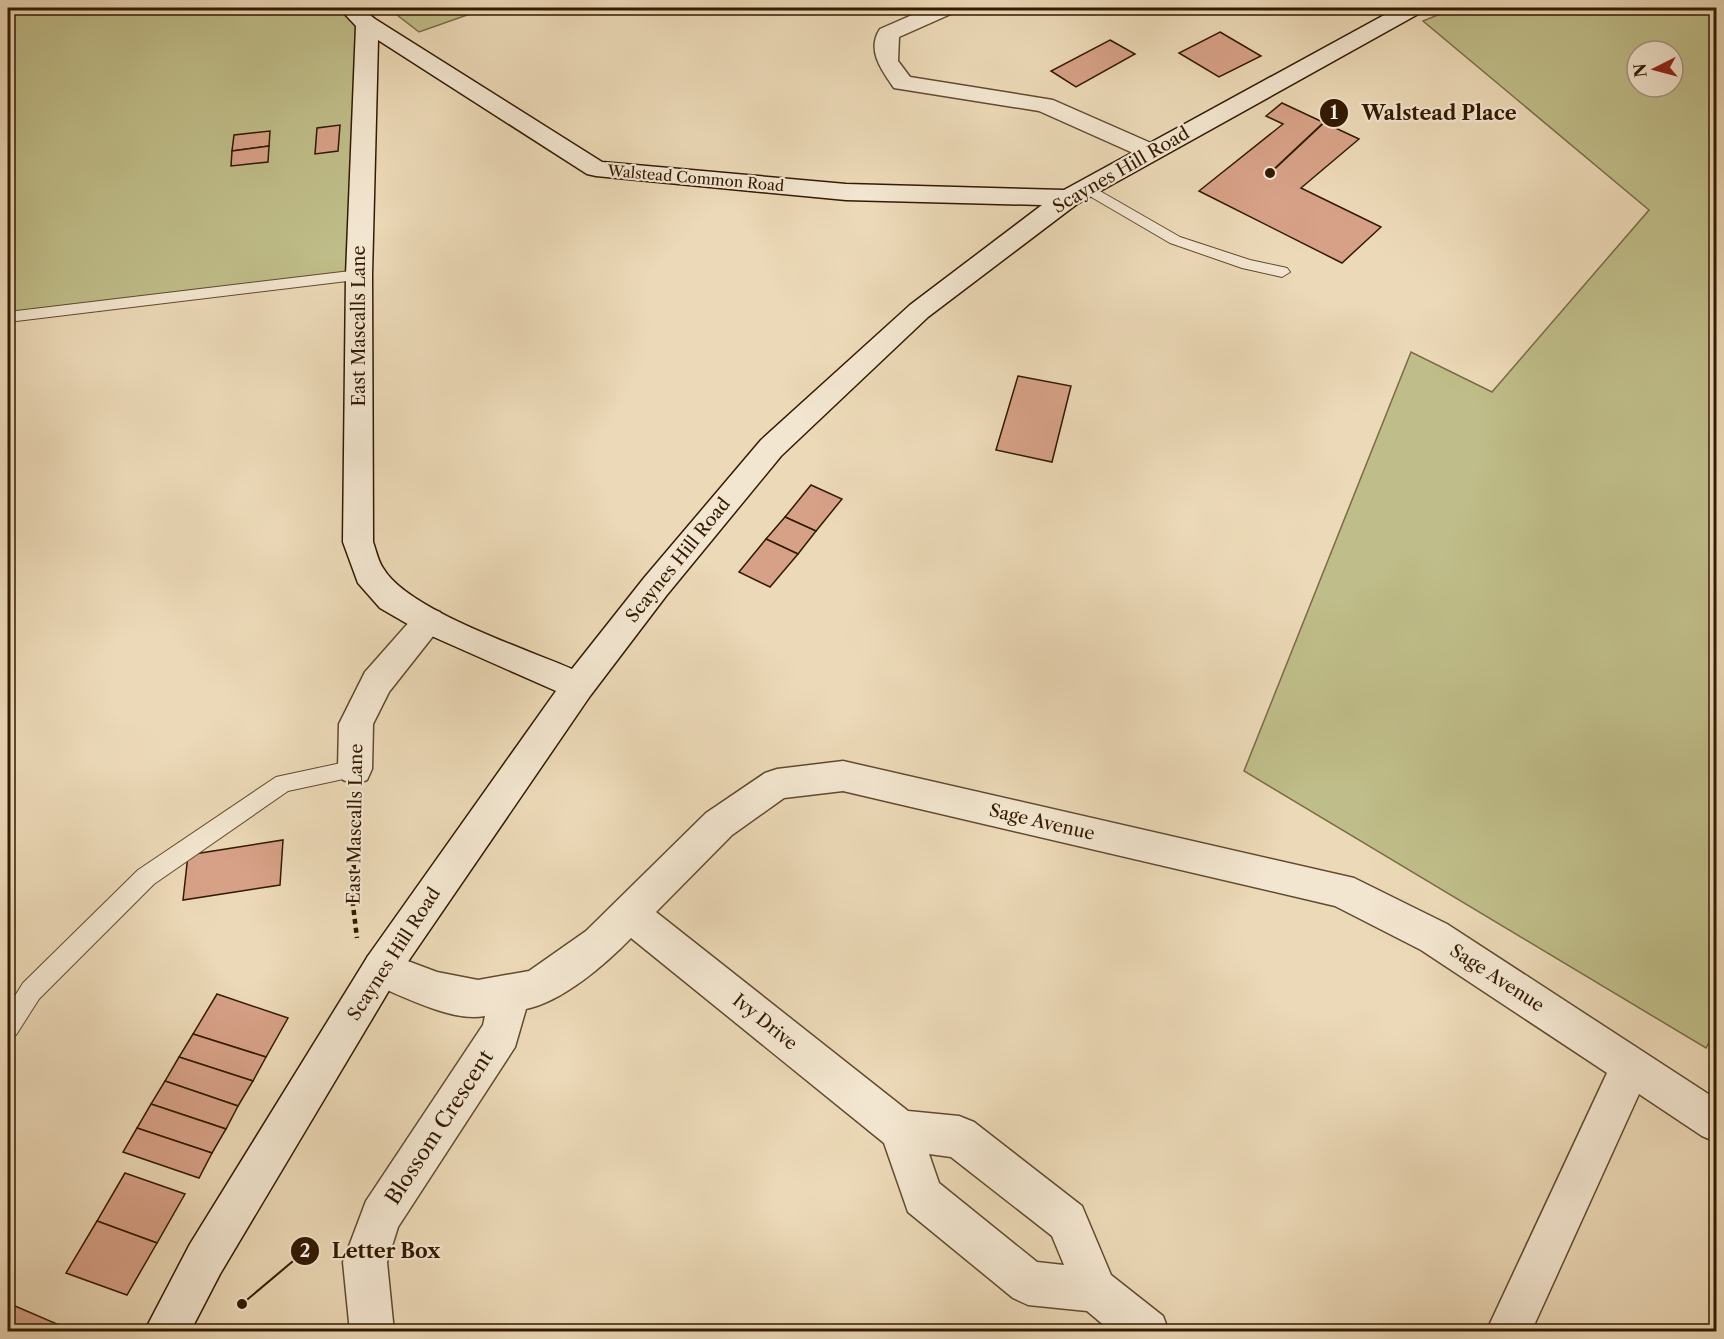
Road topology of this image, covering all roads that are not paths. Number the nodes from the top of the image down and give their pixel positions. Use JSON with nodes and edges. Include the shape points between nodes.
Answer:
{"nodes":[{"id":1,"x":945,"y":8,"type":"edge"},
{"id":2,"x":1412,"y":8,"type":"edge"},
{"id":3,"x":358,"y":16,"type":"edge"},
{"id":4,"x":1151,"y":152,"type":"junction"},
{"id":5,"x":1077,"y":193,"type":"junction"},
{"id":6,"x":1282,"y":272,"type":"dead end"},
{"id":7,"x":358,"y":275,"type":"junction"},
{"id":8,"x":8,"y":317,"type":"edge"},
{"id":9,"x":429,"y":621,"type":"junction"},
{"id":10,"x":578,"y":686,"type":"junction"},
{"id":11,"x":355,"y":769,"type":"joint"},
{"id":12,"x":629,"y":913,"type":"junction"},
{"id":13,"x":381,"y":969,"type":"junction"},
{"id":14,"x":510,"y":994,"type":"junction"},
{"id":15,"x":8,"y":1027,"type":"edge"},
{"id":16,"x":1631,"y":1066,"type":"junction"},
{"id":17,"x":1716,"y":1122,"type":"edge"},
{"id":18,"x":900,"y":1130,"type":"junction"},
{"id":19,"x":1096,"y":1290,"type":"junction"},
{"id":20,"x":166,"y":1332,"type":"edge"},
{"id":21,"x":372,"y":1332,"type":"edge"},
{"id":22,"x":1147,"y":1332,"type":"edge"},
{"id":23,"x":1508,"y":1332,"type":"edge"}],
"edges":[{"from":1,"to":4,"type":"street","via":[[888,34],[887,61],[902,83],[1045,105]]},
{"from":2,"to":4,"type":"street","name":"Scaynes Hill Road"},
{"from":3,"to":5,"type":"street","name":"Walstead Common Road","via":[[596,169],[846,192]]},
{"from":3,"to":7,"type":"street","name":"East Mascalls Lane"},
{"from":4,"to":5,"type":"street","name":"Scaynes Hill Road"},
{"from":5,"to":6,"type":"lane","via":[[1175,240]]},
{"from":5,"to":10,"type":"street","name":"Scaynes Hill Road","via":[[919,311],[771,448]]},
{"from":7,"to":8,"type":"lane"},
{"from":7,"to":9,"type":"street","name":"East Mascalls Lane","via":[[358,542],[369,574],[391,599]]},
{"from":9,"to":10,"type":"street","name":"East Mascalls Lane"},
{"from":9,"to":11,"type":"street","name":"East Mascalls Lane","via":[[376,682],[356,724]]},
{"from":10,"to":13,"type":"street","name":"Scaynes Hill Road"},
{"from":11,"to":15,"type":"lane","via":[[284,783],[146,877],[32,991]]},
{"from":12,"to":14,"type":"street","name":"Sage Avenue","via":[[599,944],[537,988]]},
{"from":12,"to":16,"type":"street","name":"Sage Avenue","via":[[719,824],[777,784],[843,776],[1341,890],[1434,937]]},
{"from":12,"to":18,"type":"street","name":"Ivy Drive"},
{"from":13,"to":14,"type":"street","name":"Sage Avenue","via":[[437,991],[478,999]]},
{"from":13,"to":20,"type":"street","name":"Scaynes Hill Road","via":[[205,1259]]},
{"from":14,"to":21,"type":"street","name":"Blossom Crescent","via":[[501,1033],[381,1216],[365,1262]]},
{"from":16,"to":17,"type":"street","name":"Sage Avenue"},
{"from":16,"to":23,"type":"street"},
{"from":18,"to":19,"type":"street","via":[[959,1137],[1067,1221]]},
{"from":18,"to":19,"type":"street","via":[[923,1197],[1028,1283]]},
{"from":19,"to":22,"type":"street"}]}
